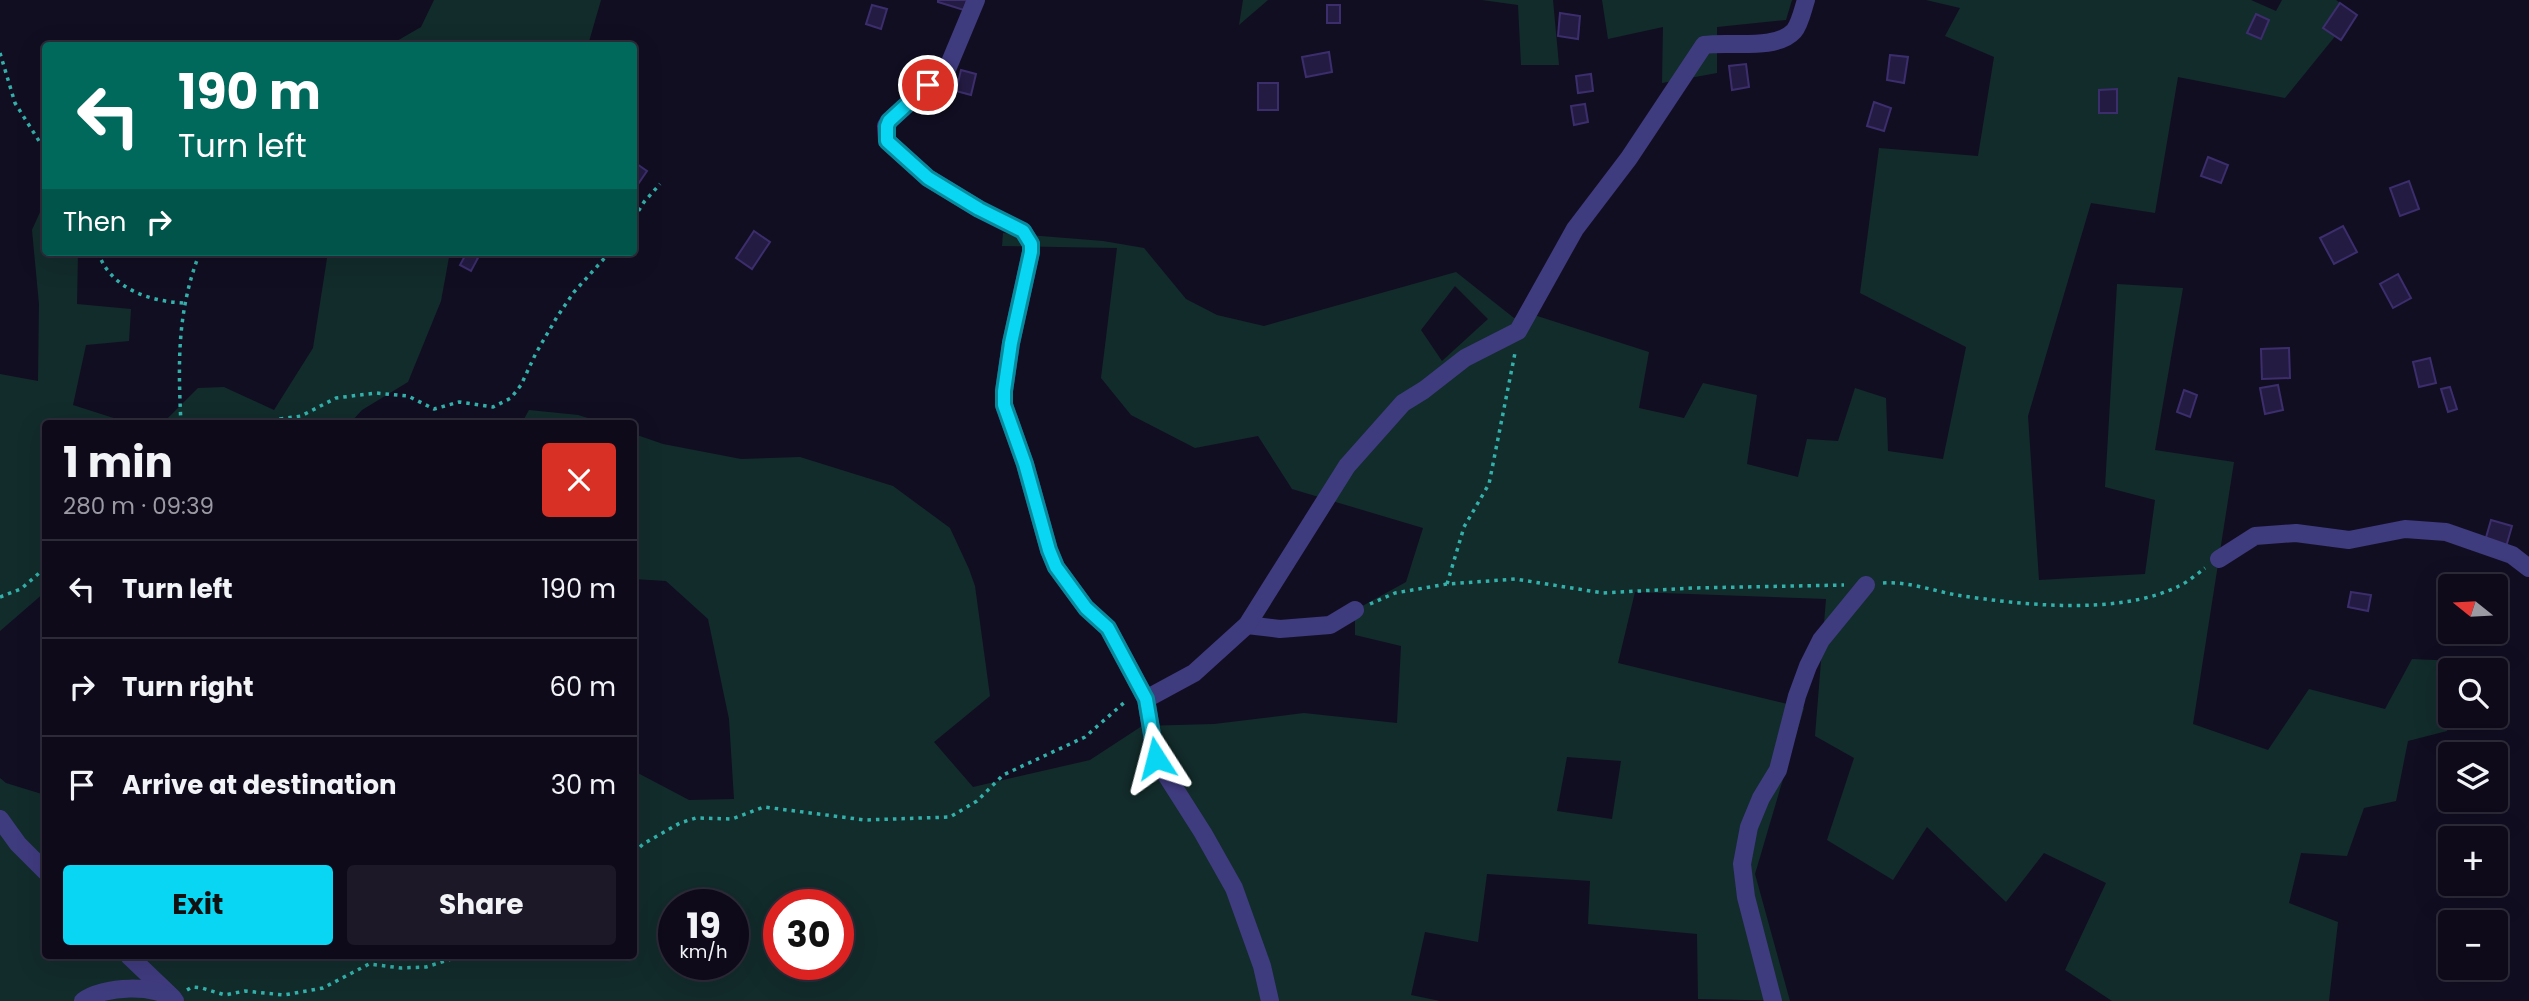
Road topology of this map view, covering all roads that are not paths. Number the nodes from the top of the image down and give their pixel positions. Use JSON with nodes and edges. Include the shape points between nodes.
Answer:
{"nodes":[{"id":1,"x":976,"y":0,"type":"edge"},
{"id":2,"x":1805,"y":0,"type":"edge"},
{"id":3,"x":2219,"y":559,"type":"road end"},
{"id":4,"x":2529,"y":568,"type":"edge"},
{"id":5,"x":1866,"y":585,"type":"road end"},
{"id":6,"x":1355,"y":610,"type":"road end"},
{"id":7,"x":1247,"y":625,"type":"junction"},
{"id":8,"x":1143,"y":693,"type":"junction"},
{"id":9,"x":0,"y":818,"type":"edge"},
{"id":10,"x":42,"y":868,"type":"edge"},
{"id":11,"x":132,"y":959,"type":"edge"},
{"id":12,"x":174,"y":999,"type":"edge"},
{"id":13,"x":83,"y":1001,"type":"edge"},
{"id":14,"x":1270,"y":1001,"type":"edge"},
{"id":15,"x":1773,"y":1001,"type":"edge"}],
"edges":[{"from":1,"to":8,"type":"street","via":[[948,67],[889,121],[887,141],[928,178],[1023,231],[1031,244],[1004,405],[1056,567],[1086,608],[1108,628]]},
{"from":2,"to":7,"type":"street","via":[[1794,31],[1779,40],[1704,45],[1575,229],[1518,331],[1465,358],[1403,403],[1347,466]]},
{"from":3,"to":4,"type":"street","via":[[2255,536],[2296,533],[2348,540],[2405,529],[2446,532],[2512,555]]},
{"from":5,"to":15,"type":"street","via":[[1821,640],[1808,666],[1778,770],[1749,827],[1742,864],[1746,897]]},
{"from":6,"to":7,"type":"street","via":[[1330,625],[1280,629]]},
{"from":7,"to":8,"type":"street","via":[[1195,673]]},
{"from":8,"to":14,"type":"street","via":[[1156,758],[1234,888]]},
{"from":9,"to":10,"type":"street"},
{"from":11,"to":12,"type":"street"},
{"from":12,"to":13,"type":"street","via":[[152,990],[128,989],[104,991]]}]}
